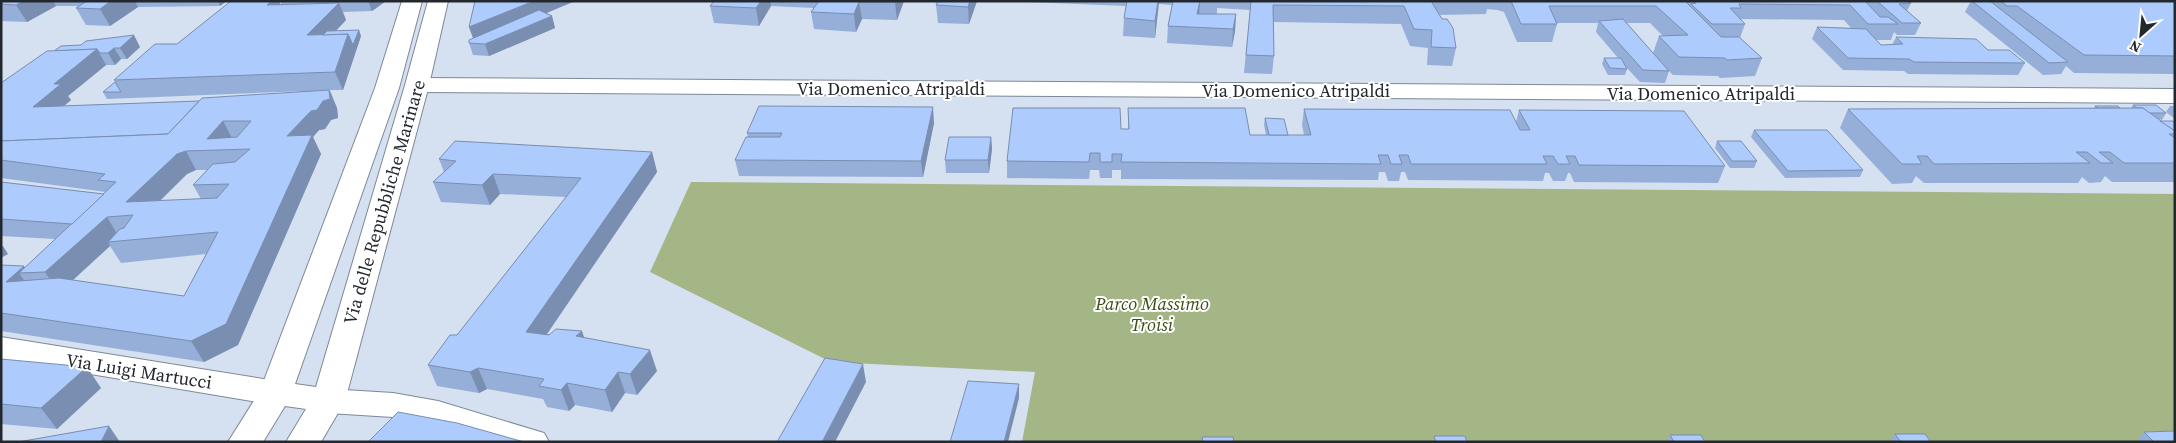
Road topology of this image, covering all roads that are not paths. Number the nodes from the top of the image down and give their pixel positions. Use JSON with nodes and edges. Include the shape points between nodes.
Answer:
{"nodes":[{"id":1,"x":412,"y":1,"type":"edge"},
{"id":2,"x":438,"y":1,"type":"edge"},
{"id":3,"x":417,"y":85,"type":"junction"},
{"id":4,"x":387,"y":88,"type":"junction"},
{"id":5,"x":2175,"y":96,"type":"edge"},
{"id":6,"x":1,"y":348,"type":"edge"},
{"id":7,"x":276,"y":393,"type":"junction"},
{"id":8,"x":328,"y":401,"type":"junction"},
{"id":9,"x":245,"y":442,"type":"edge"},
{"id":10,"x":303,"y":442,"type":"edge"},
{"id":11,"x":532,"y":442,"type":"edge"}],
"edges":[{"from":1,"to":4,"type":"street","name":"Via delle Repubbliche Marinare"},
{"from":2,"to":3,"type":"street","name":"Via delle Repubbliche Marinare"},
{"from":3,"to":4,"type":"street","name":"Via Domenico Atripaldi"},
{"from":3,"to":5,"type":"street","name":"Via Domenico Atripaldi"},
{"from":3,"to":8,"type":"street","name":"Via delle Repubbliche Marinare"},
{"from":4,"to":7,"type":"street","name":"Via delle Repubbliche Marinare"},
{"from":6,"to":7,"type":"street","name":"Via Luigi Martucci"},
{"from":7,"to":8,"type":"street"},
{"from":7,"to":9,"type":"street","name":"Via delle Repubbliche Marinare"},
{"from":8,"to":10,"type":"street","name":"Via delle Repubbliche Marinare"},
{"from":8,"to":11,"type":"street","via":[[392,405],[438,413]]}]}
